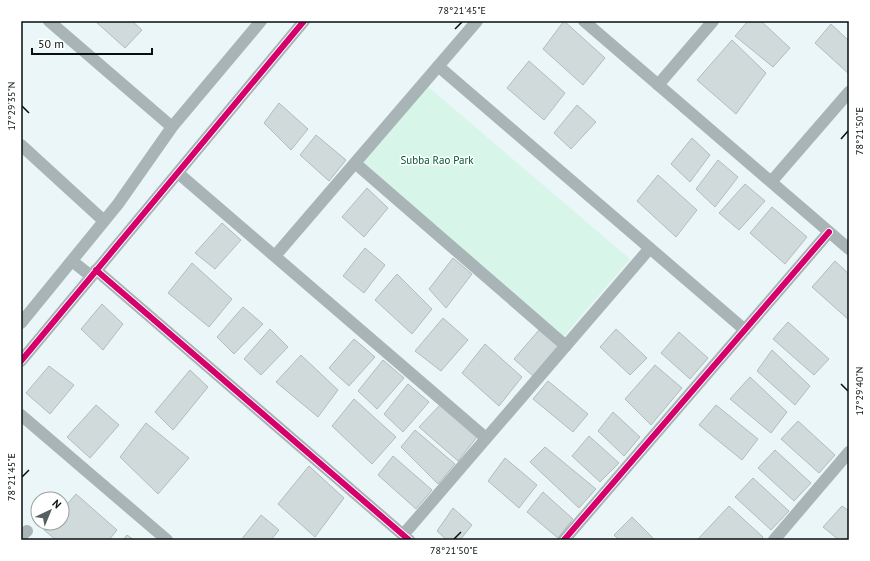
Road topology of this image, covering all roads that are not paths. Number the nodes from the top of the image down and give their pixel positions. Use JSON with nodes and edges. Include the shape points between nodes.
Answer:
{"nodes":[{"id":1,"x":261,"y":21,"type":"edge"},
{"id":2,"x":304,"y":21,"type":"edge"},
{"id":3,"x":477,"y":21,"type":"edge"},
{"id":4,"x":584,"y":21,"type":"edge"},
{"id":5,"x":713,"y":21,"type":"edge"},
{"id":6,"x":54,"y":22,"type":"edge"},
{"id":7,"x":438,"y":66,"type":"junction"},
{"id":8,"x":658,"y":85,"type":"junction"},
{"id":9,"x":849,"y":92,"type":"edge"},
{"id":10,"x":172,"y":127,"type":"junction"},
{"id":11,"x":21,"y":145,"type":"edge"},
{"id":12,"x":355,"y":163,"type":"junction"},
{"id":13,"x":178,"y":172,"type":"junction"},
{"id":14,"x":771,"y":182,"type":"junction"},
{"id":15,"x":104,"y":222,"type":"junction"},
{"id":16,"x":829,"y":232,"type":"junction"},
{"id":17,"x":650,"y":248,"type":"junction"},
{"id":18,"x":849,"y":249,"type":"edge"},
{"id":19,"x":275,"y":256,"type":"junction"},
{"id":20,"x":72,"y":261,"type":"junction"},
{"id":21,"x":94,"y":273,"type":"junction"},
{"id":22,"x":21,"y":322,"type":"edge"},
{"id":23,"x":745,"y":330,"type":"junction"},
{"id":24,"x":566,"y":346,"type":"junction"},
{"id":25,"x":21,"y":361,"type":"edge"},
{"id":26,"x":21,"y":415,"type":"edge"},
{"id":27,"x":486,"y":438,"type":"junction"},
{"id":28,"x":849,"y":452,"type":"edge"},
{"id":29,"x":406,"y":537,"type":"edge"},
{"id":30,"x":167,"y":540,"type":"edge"},
{"id":31,"x":564,"y":540,"type":"edge"},
{"id":32,"x":774,"y":540,"type":"edge"}],
"edges":[{"from":1,"to":10,"type":"street"},
{"from":2,"to":13,"type":"street"},
{"from":3,"to":7,"type":"street"},
{"from":4,"to":8,"type":"street"},
{"from":5,"to":8,"type":"street"},
{"from":6,"to":10,"type":"street"},
{"from":7,"to":12,"type":"street"},
{"from":7,"to":17,"type":"street"},
{"from":8,"to":14,"type":"street"},
{"from":9,"to":14,"type":"street"},
{"from":10,"to":15,"type":"street"},
{"from":11,"to":15,"type":"street"},
{"from":12,"to":19,"type":"street"},
{"from":12,"to":24,"type":"street"},
{"from":13,"to":19,"type":"street"},
{"from":13,"to":21,"type":"street"},
{"from":14,"to":16,"type":"street"},
{"from":15,"to":20,"type":"street"},
{"from":16,"to":18,"type":"street"},
{"from":16,"to":23,"type":"street"},
{"from":17,"to":23,"type":"street"},
{"from":17,"to":24,"type":"street"},
{"from":19,"to":27,"type":"street"},
{"from":20,"to":21,"type":"street"},
{"from":20,"to":22,"type":"street"},
{"from":21,"to":25,"type":"street"},
{"from":21,"to":29,"type":"street"},
{"from":23,"to":31,"type":"street"},
{"from":24,"to":27,"type":"street"},
{"from":26,"to":30,"type":"street"},
{"from":27,"to":29,"type":"street"},
{"from":28,"to":32,"type":"street"}]}
